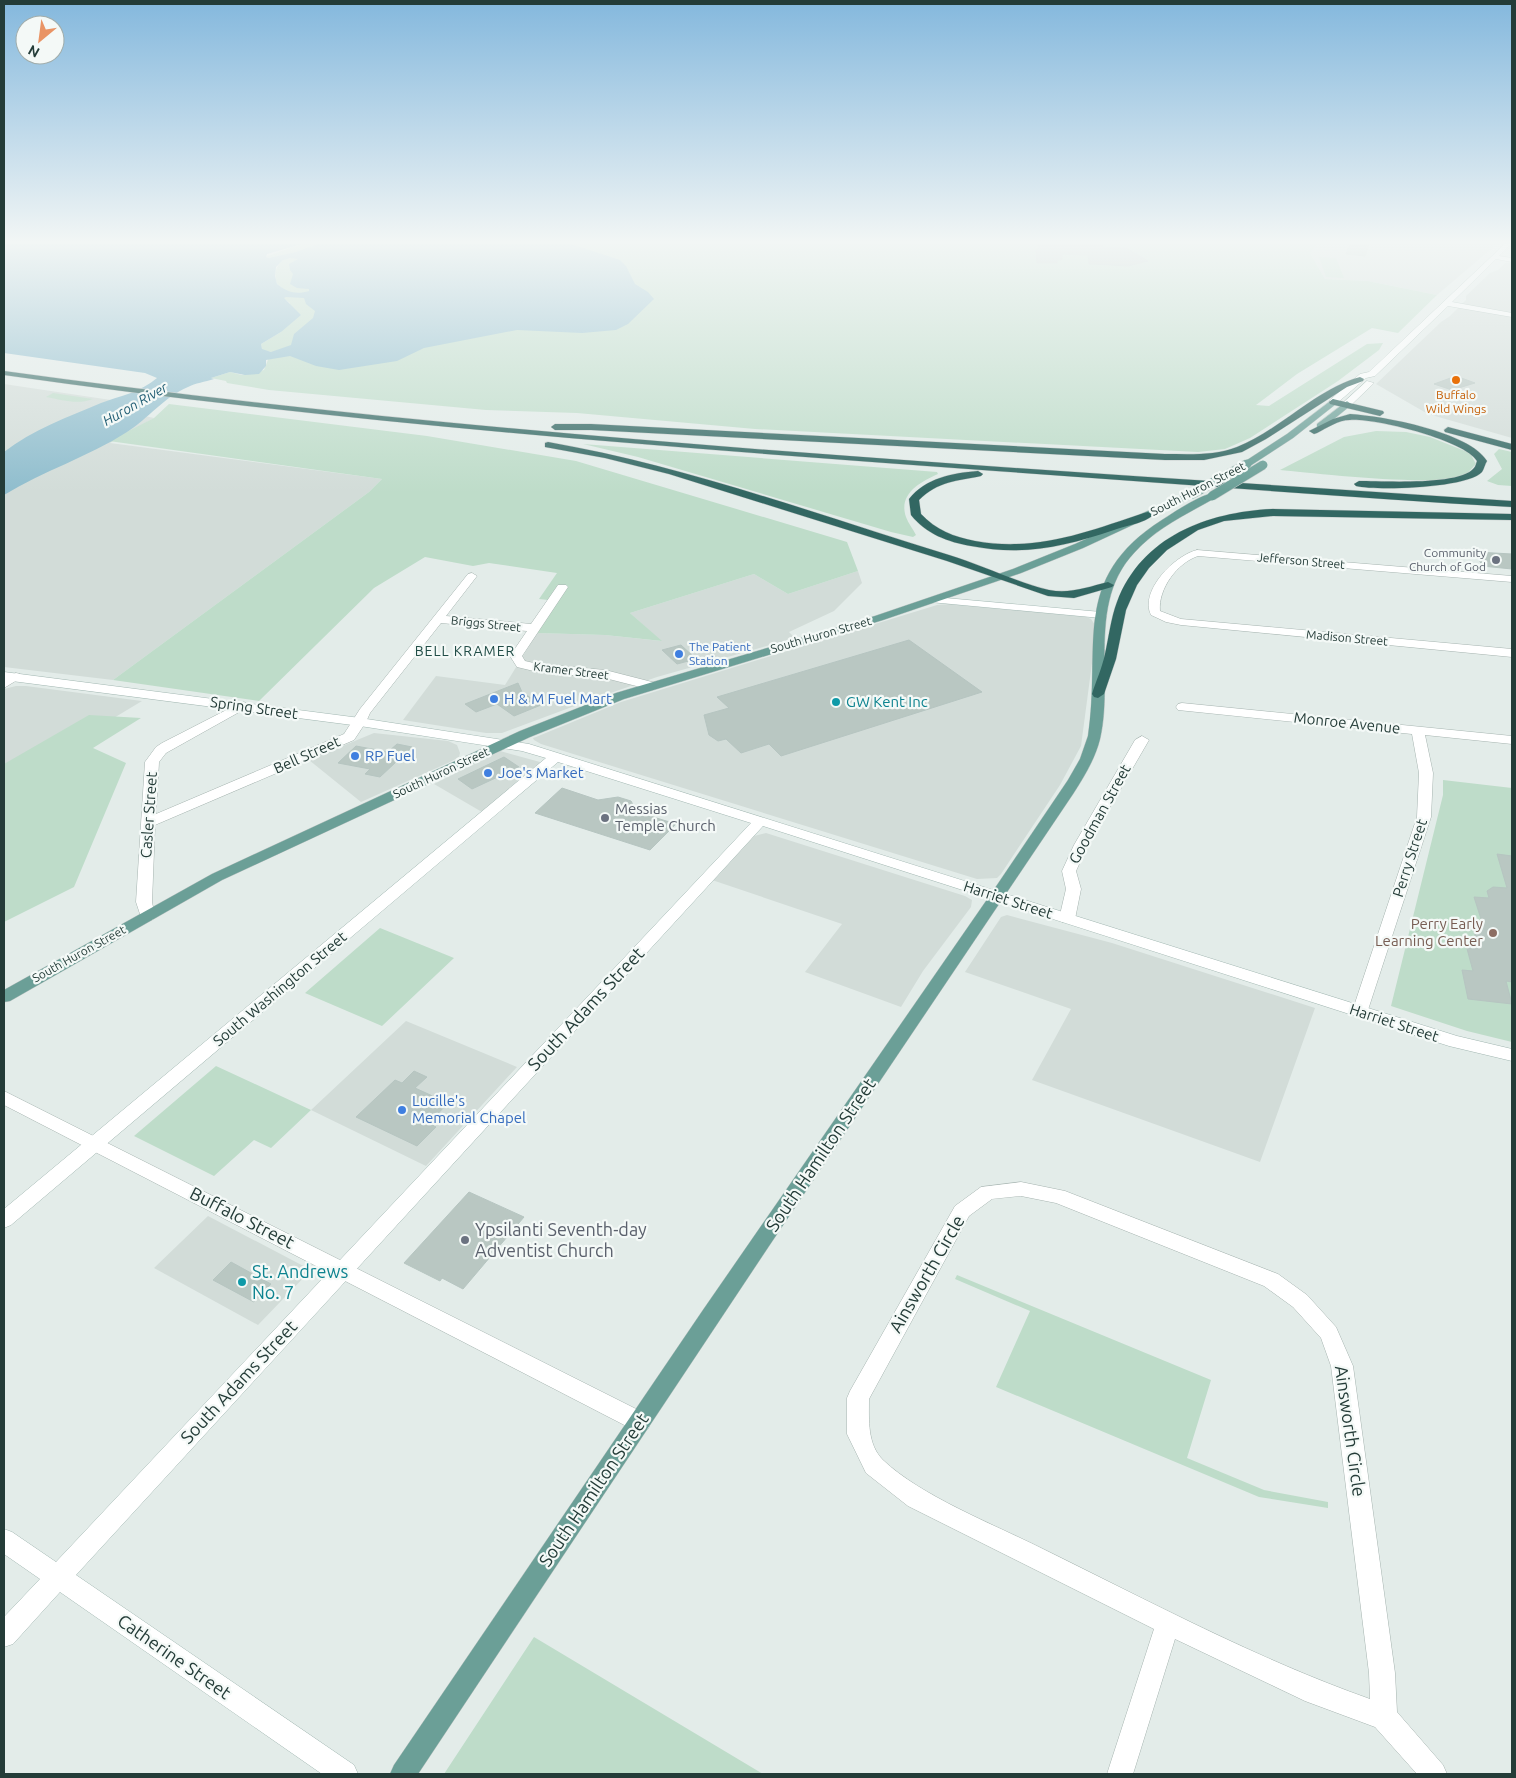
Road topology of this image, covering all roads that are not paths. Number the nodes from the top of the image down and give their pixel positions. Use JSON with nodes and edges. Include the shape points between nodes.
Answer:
{"nodes":[{"id":1,"x":1421,"y":327,"type":"edge"},
{"id":2,"x":4,"y":365,"type":"edge"},
{"id":3,"x":4,"y":373,"type":"edge"},
{"id":4,"x":1372,"y":374,"type":"junction"},
{"id":5,"x":1360,"y":379,"type":"junction"},
{"id":6,"x":1333,"y":402,"type":"junction"},
{"id":7,"x":1347,"y":404,"type":"junction"},
{"id":8,"x":351,"y":417,"type":"junction"},
{"id":9,"x":542,"y":427,"type":"junction"},
{"id":10,"x":1314,"y":431,"type":"junction"},
{"id":11,"x":1512,"y":447,"type":"edge"},
{"id":12,"x":1076,"y":474,"type":"junction"},
{"id":13,"x":1359,"y":484,"type":"junction"},
{"id":14,"x":1512,"y":494,"type":"edge"},
{"id":15,"x":1512,"y":504,"type":"edge"},
{"id":16,"x":1148,"y":515,"type":"junction"},
{"id":17,"x":1512,"y":517,"type":"edge"},
{"id":18,"x":1172,"y":518,"type":"joint"},
{"id":19,"x":472,"y":576,"type":"dead end"},
{"id":20,"x":1000,"y":577,"type":"junction"},
{"id":21,"x":1512,"y":579,"type":"edge"},
{"id":22,"x":1108,"y":585,"type":"junction"},
{"id":23,"x":562,"y":587,"type":"dead end"},
{"id":24,"x":934,"y":600,"type":"junction"},
{"id":25,"x":1101,"y":615,"type":"junction"},
{"id":26,"x":438,"y":619,"type":"junction"},
{"id":27,"x":1182,"y":622,"type":"joint"},
{"id":28,"x":534,"y":628,"type":"junction"},
{"id":29,"x":1512,"y":653,"type":"edge"},
{"id":30,"x":10,"y":677,"type":"edge"},
{"id":31,"x":4,"y":684,"type":"edge"},
{"id":32,"x":652,"y":686,"type":"junction"},
{"id":33,"x":1098,"y":694,"type":"junction"},
{"id":34,"x":244,"y":706,"type":"junction"},
{"id":35,"x":1182,"y":707,"type":"dead end"},
{"id":36,"x":360,"y":722,"type":"junction"},
{"id":37,"x":1417,"y":730,"type":"junction"},
{"id":38,"x":1142,"y":740,"type":"dead end"},
{"id":39,"x":1512,"y":740,"type":"edge"},
{"id":40,"x":504,"y":743,"type":"junction"},
{"id":41,"x":556,"y":757,"type":"junction"},
{"id":42,"x":760,"y":821,"type":"junction"},
{"id":43,"x":148,"y":823,"type":"junction"},
{"id":44,"x":998,"y":897,"type":"junction"},
{"id":45,"x":146,"y":916,"type":"junction"},
{"id":46,"x":1067,"y":918,"type":"junction"},
{"id":47,"x":4,"y":998,"type":"edge"},
{"id":48,"x":1360,"y":1012,"type":"junction"},
{"id":49,"x":1512,"y":1055,"type":"edge"},
{"id":50,"x":4,"y":1097,"type":"edge"},
{"id":51,"x":95,"y":1144,"type":"junction"},
{"id":52,"x":4,"y":1220,"type":"edge"},
{"id":53,"x":344,"y":1269,"type":"junction"},
{"id":54,"x":640,"y":1422,"type":"junction"},
{"id":55,"x":4,"y":1540,"type":"edge"},
{"id":56,"x":58,"y":1577,"type":"junction"},
{"id":57,"x":1168,"y":1623,"type":"junction"},
{"id":58,"x":4,"y":1635,"type":"edge"},
{"id":59,"x":1384,"y":1718,"type":"junction"},
{"id":60,"x":344,"y":1774,"type":"edge"},
{"id":61,"x":403,"y":1774,"type":"edge"},
{"id":62,"x":1120,"y":1774,"type":"edge"},
{"id":63,"x":1434,"y":1774,"type":"edge"}],
"edges":[{"from":1,"to":4,"type":"street"},
{"from":2,"to":9,"type":"highway","via":[[189,391]]},
{"from":3,"to":8,"type":"highway"},
{"from":4,"to":5,"type":"street","name":"South Huron Street"},
{"from":4,"to":7,"type":"street","name":"South Huron Street","via":[[1374,379]]},
{"from":5,"to":6,"type":"street","name":"South Huron Street"},
{"from":5,"to":9,"type":"highway","via":[[1344,385],[1248,446],[1204,457]]},
{"from":6,"to":7,"type":"highway"},
{"from":6,"to":16,"type":"main road","name":"South Huron Street","bridge":true,"via":[[1247,464]]},
{"from":7,"to":10,"type":"main road","name":"South Huron Street"},
{"from":7,"to":11,"type":"highway"},
{"from":8,"to":12,"type":"highway","via":[[570,437]]},
{"from":8,"to":20,"type":"highway","via":[[575,448],[638,462]]},
{"from":9,"to":13,"type":"highway"},
{"from":10,"to":13,"type":"highway","via":[[1343,418],[1369,420],[1445,437],[1472,450],[1482,461],[1477,473],[1455,481]]},
{"from":10,"to":18,"type":"main road","name":"South Huron Street","bridge":true},
{"from":12,"to":15,"type":"highway"},
{"from":12,"to":16,"type":"highway","via":[[957,476],[925,489],[914,499],[914,507],[922,522],[942,535],[980,546],[1020,549],[1057,545]]},
{"from":13,"to":14,"type":"highway"},
{"from":16,"to":20,"type":"main road","name":"South Huron Street"},
{"from":17,"to":33,"type":"highway","via":[[1276,513],[1236,516],[1204,524],[1155,555],[1129,587]]},
{"from":18,"to":22,"type":"main road","name":"South Hamilton Street","via":[[1128,552]]},
{"from":19,"to":26,"type":"street","name":"Bell Street"},
{"from":20,"to":22,"type":"highway","via":[[1035,590],[1061,595],[1082,594]]},
{"from":20,"to":24,"type":"main road","name":"South Huron Street"},
{"from":21,"to":27,"type":"street","name":"Jefferson Street","via":[[1196,553],[1189,554],[1167,575],[1154,600],[1155,613]]},
{"from":22,"to":25,"type":"main road","name":"South Hamilton Street"},
{"from":23,"to":28,"type":"street","name":"Kramer Street"},
{"from":24,"to":25,"type":"street"},
{"from":24,"to":32,"type":"main road","name":"South Huron Street"},
{"from":25,"to":33,"type":"main road","name":"South Hamilton Street"},
{"from":26,"to":28,"type":"street","name":"Briggs Street"},
{"from":26,"to":36,"type":"street","name":"Bell Street","via":[[364,712]]},
{"from":27,"to":29,"type":"street","name":"Madison Street"},
{"from":28,"to":32,"type":"street","name":"Kramer Street","via":[[516,656],[521,664],[605,674]]},
{"from":30,"to":31,"type":"street"},
{"from":30,"to":34,"type":"street","name":"Spring Street"},
{"from":32,"to":40,"type":"main road","name":"South Huron Street"},
{"from":33,"to":44,"type":"main road","name":"South Hamilton Street","via":[[1093,744],[1086,760]]},
{"from":34,"to":36,"type":"street","name":"Spring Street"},
{"from":34,"to":43,"type":"street","name":"Casler Street","via":[[167,746],[156,755],[152,762]]},
{"from":35,"to":37,"type":"street","name":"Monroe Avenue"},
{"from":36,"to":40,"type":"street","name":"Spring Street"},
{"from":36,"to":43,"type":"street","name":"Bell Street","via":[[349,737],[336,744]]},
{"from":37,"to":39,"type":"street","name":"Monroe Avenue"},
{"from":37,"to":48,"type":"street","name":"Perry Street","via":[[1427,766],[1424,818]]},
{"from":38,"to":46,"type":"street","name":"Goodman Street","via":[[1072,863],[1069,872],[1074,881],[1074,894]]},
{"from":40,"to":41,"type":"street","name":"Harriet Street"},
{"from":40,"to":45,"type":"main road","name":"South Huron Street","via":[[217,877]]},
{"from":41,"to":42,"type":"street","name":"Harriet Street"},
{"from":41,"to":51,"type":"street","name":"South Washington Street"},
{"from":42,"to":44,"type":"street","name":"Harriet Street"},
{"from":42,"to":53,"type":"street","name":"South Adams Street"},
{"from":43,"to":45,"type":"street","name":"Casler Street"},
{"from":44,"to":46,"type":"street","name":"Harriet Street"},
{"from":44,"to":54,"type":"main road","name":"South Hamilton Street"},
{"from":45,"to":47,"type":"main road","name":"South Huron Street"},
{"from":46,"to":48,"type":"street","name":"Harriet Street"},
{"from":48,"to":49,"type":"street","name":"Harriet Street","via":[[1456,1042]]},
{"from":50,"to":51,"type":"street","name":"Buffalo Street"},
{"from":51,"to":52,"type":"street","name":"South Washington Street"},
{"from":51,"to":53,"type":"street","name":"Buffalo Street"},
{"from":53,"to":54,"type":"street","name":"Buffalo Street"},
{"from":53,"to":56,"type":"street","name":"South Adams Street"},
{"from":54,"to":61,"type":"main road","name":"South Hamilton Street"},
{"from":55,"to":56,"type":"street","name":"Catherine Street"},
{"from":56,"to":58,"type":"street","name":"South Adams Street"},
{"from":56,"to":60,"type":"street","name":"Catherine Street"},
{"from":57,"to":59,"type":"street","name":"Ainsworth Circle","via":[[1314,1692]]},
{"from":57,"to":59,"type":"street","name":"Ainsworth Circle","via":[[916,1498],[874,1466],[858,1434],[858,1398],[962,1210],[988,1192],[1021,1189],[1058,1196],[1231,1263],[1271,1280],[1300,1301],[1329,1333],[1342,1366],[1382,1673]]},
{"from":57,"to":62,"type":"street"},
{"from":59,"to":63,"type":"street","name":"Ainsworth Circle"}]}
